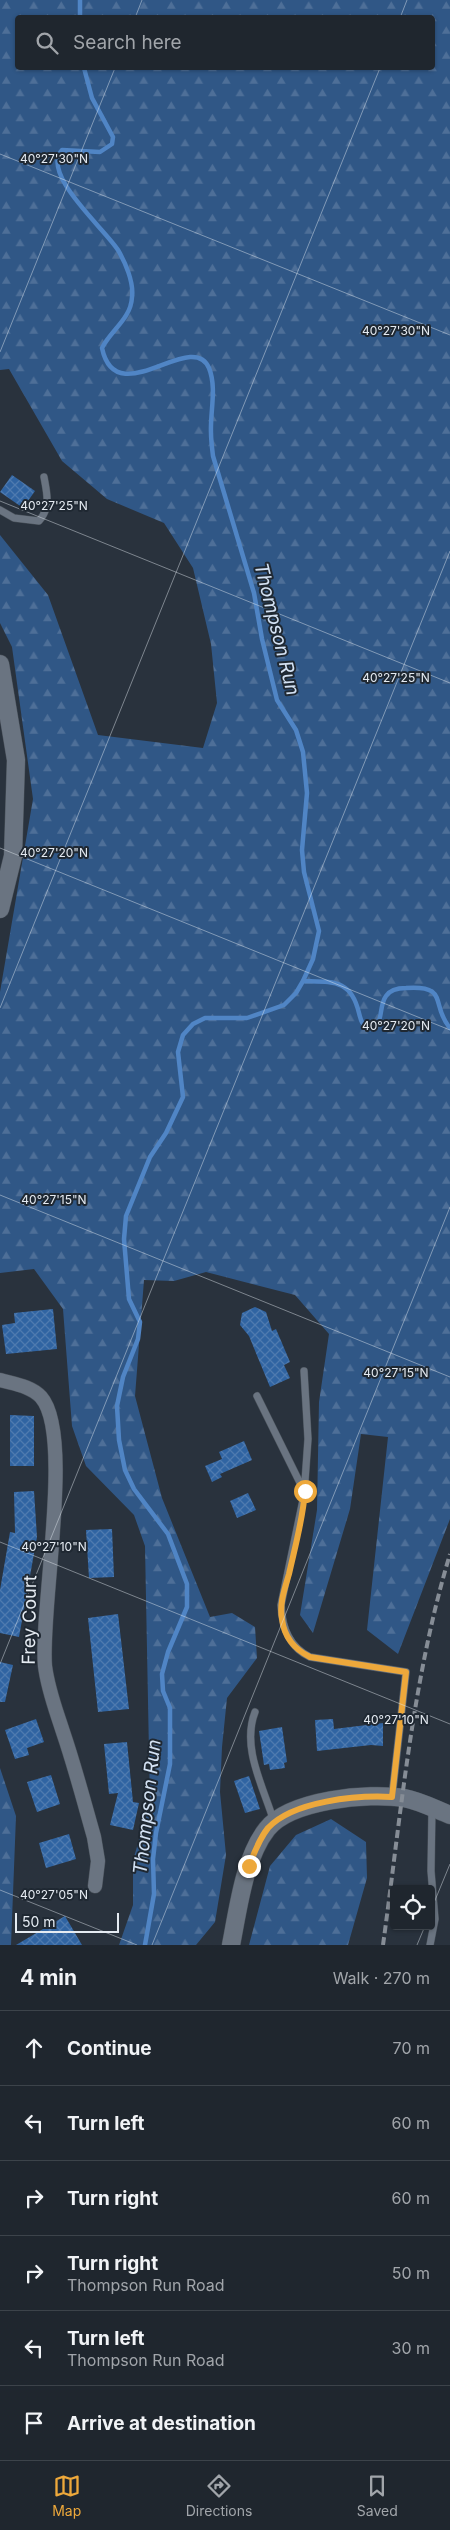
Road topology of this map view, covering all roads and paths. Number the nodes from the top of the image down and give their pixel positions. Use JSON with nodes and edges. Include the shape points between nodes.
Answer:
{"nodes":[{"id":1,"x":44,"y":477,"type":"dead end"},
{"id":2,"x":0,"y":510,"type":"edge"},
{"id":3,"x":0,"y":664,"type":"edge"},
{"id":4,"x":0,"y":908,"type":"edge"},
{"id":5,"x":304,"y":1371,"type":"dead end"},
{"id":6,"x":0,"y":1380,"type":"edge"},
{"id":7,"x":257,"y":1396,"type":"dead end"},
{"id":8,"x":305,"y":1491,"type":"junction"},
{"id":9,"x":255,"y":1712,"type":"dead end"},
{"id":10,"x":392,"y":1797,"type":"junction"},
{"id":11,"x":432,"y":1808,"type":"junction"},
{"id":12,"x":450,"y":1815,"type":"edge"},
{"id":13,"x":274,"y":1823,"type":"junction"},
{"id":14,"x":95,"y":1886,"type":"dead end"},
{"id":15,"x":231,"y":1945,"type":"edge"},
{"id":16,"x":430,"y":1945,"type":"edge"}],
"edges":[{"from":1,"to":2,"type":"lane","via":[[49,502],[39,521],[14,518]]},
{"from":3,"to":4,"type":"street","via":[[16,760],[13,856]]},
{"from":5,"to":8,"type":"lane","via":[[308,1439]]},
{"from":6,"to":14,"type":"street","name":"Frey Court","via":[[32,1390],[48,1407],[53,1423],[55,1509],[44,1632],[46,1666],[50,1696],[94,1837],[98,1861]]},
{"from":7,"to":8,"type":"lane"},
{"from":8,"to":10,"type":"lane","via":[[281,1605],[285,1632],[301,1653],[310,1657],[406,1672]]},
{"from":9,"to":13,"type":"lane","via":[[250,1742]]},
{"from":10,"to":11,"type":"street","via":[[413,1800]]},
{"from":10,"to":13,"type":"street","via":[[366,1797],[301,1808],[283,1815]]},
{"from":11,"to":12,"type":"street"},
{"from":11,"to":16,"type":"lane","via":[[431,1871],[435,1919]]},
{"from":13,"to":15,"type":"street","via":[[257,1846],[249,1866]]}]}
